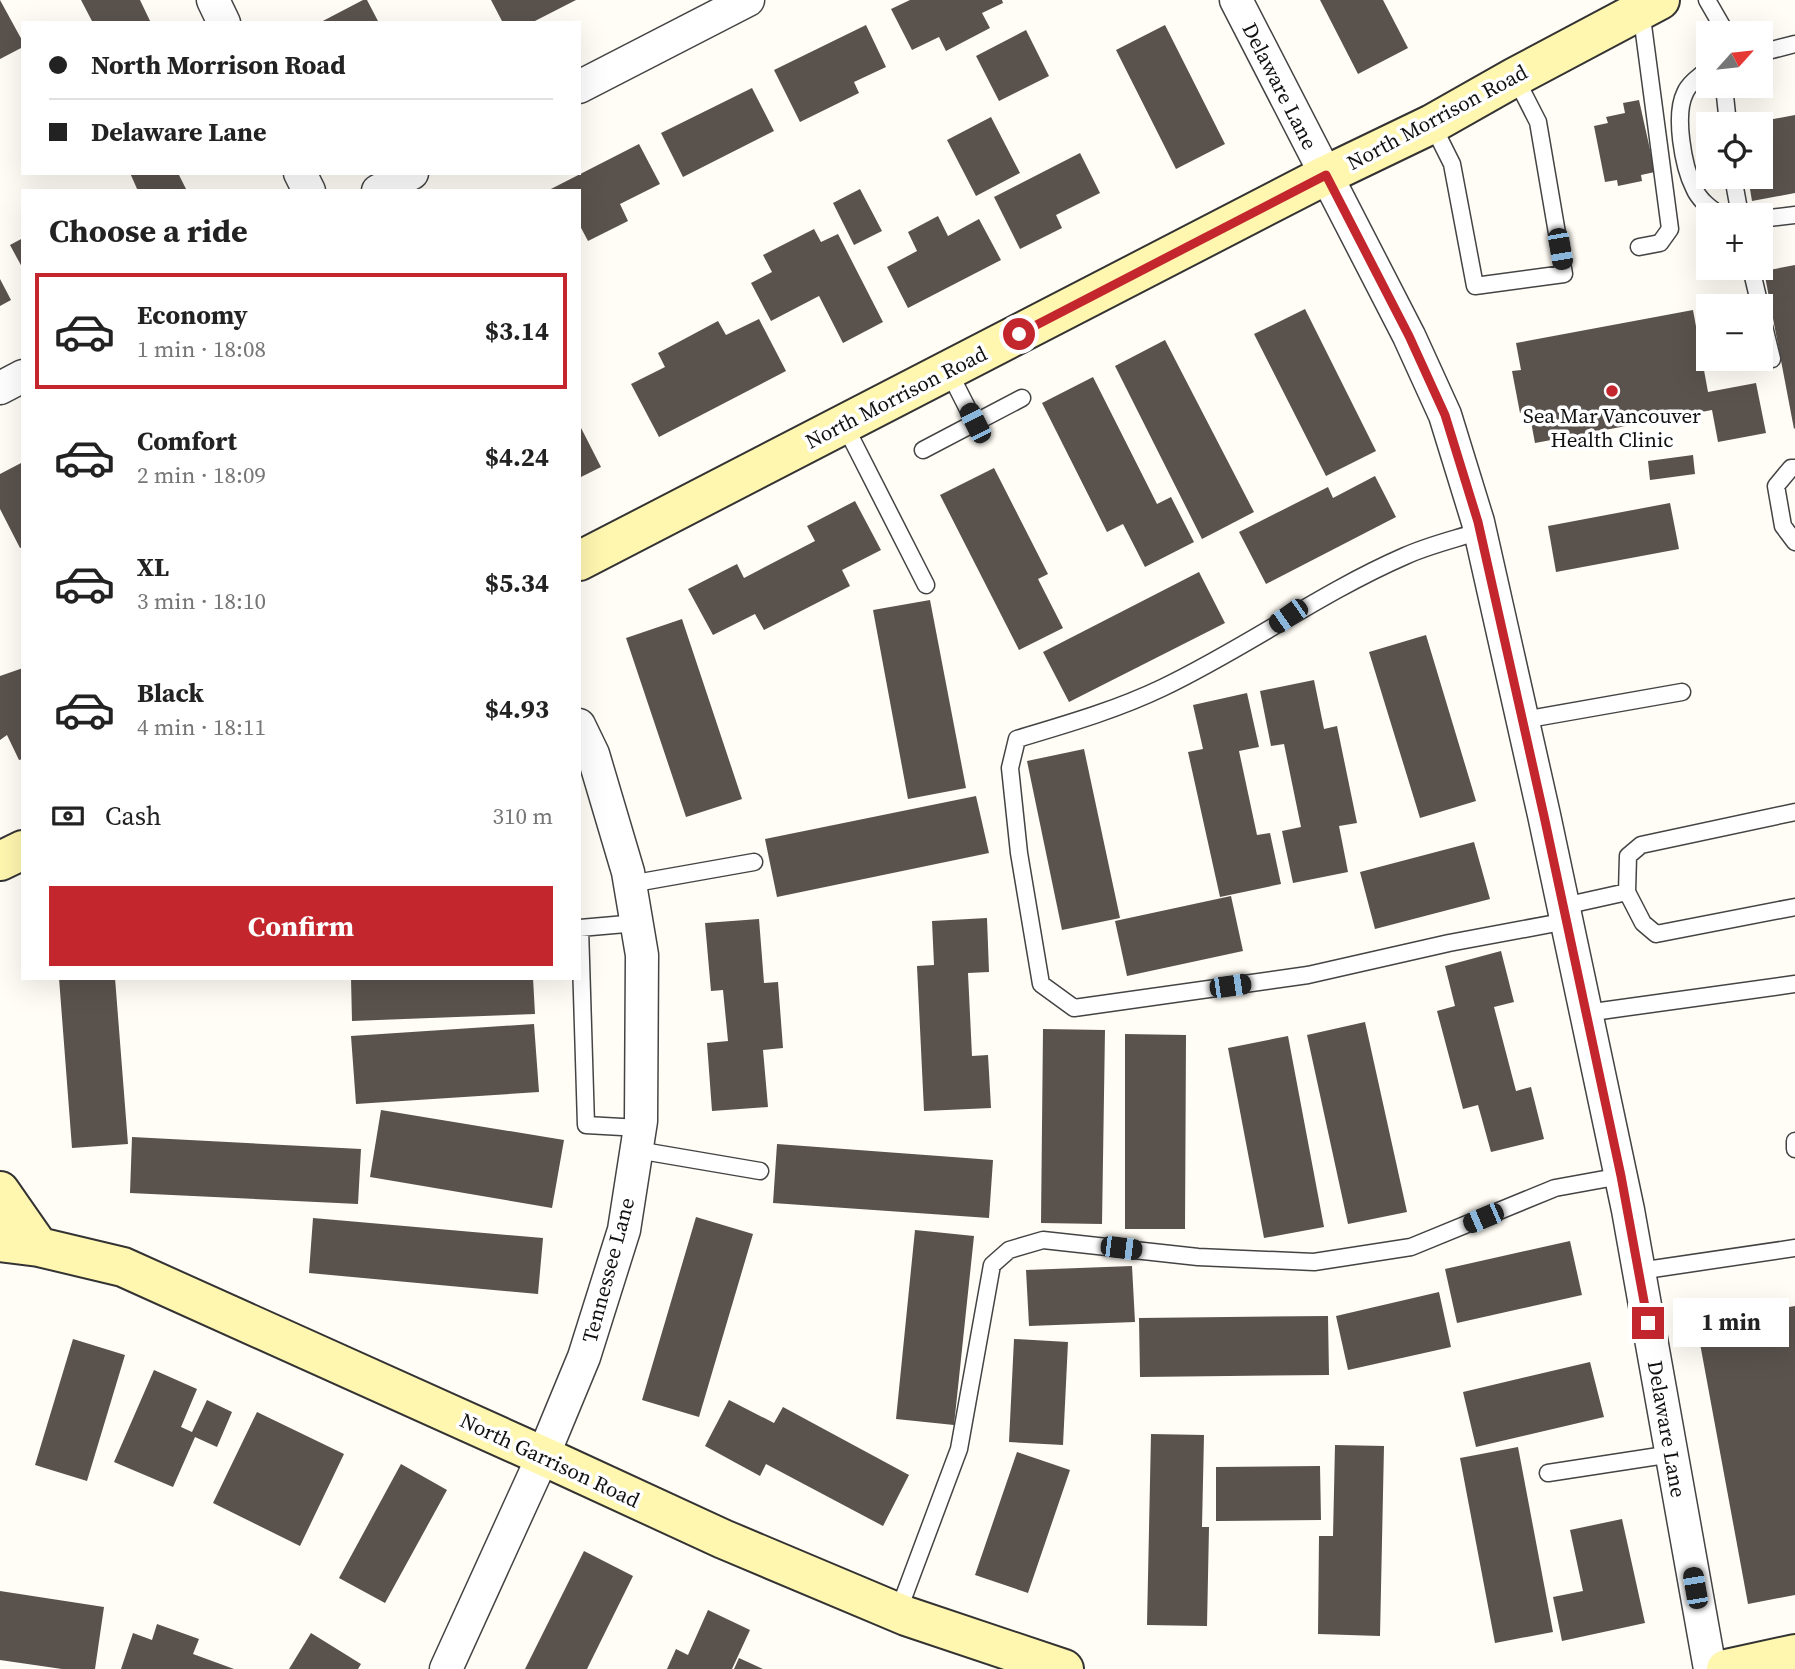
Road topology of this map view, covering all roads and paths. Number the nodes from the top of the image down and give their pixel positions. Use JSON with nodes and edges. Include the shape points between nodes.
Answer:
{"nodes":[{"id":1,"x":213,"y":0,"type":"edge"},
{"id":2,"x":748,"y":0,"type":"edge"},
{"id":3,"x":1236,"y":0,"type":"edge"},
{"id":4,"x":1707,"y":0,"type":"edge"},
{"id":5,"x":1650,"y":5,"type":"edge"},
{"id":6,"x":694,"y":12,"type":"edge"},
{"id":7,"x":223,"y":21,"type":"edge"},
{"id":8,"x":1719,"y":21,"type":"edge"},
{"id":9,"x":1795,"y":44,"type":"edge"},
{"id":10,"x":1773,"y":49,"type":"edge"},
{"id":11,"x":1515,"y":76,"type":"junction"},
{"id":12,"x":1696,"y":81,"type":"edge"},
{"id":13,"x":581,"y":86,"type":"edge"},
{"id":14,"x":1432,"y":124,"type":"junction"},
{"id":15,"x":408,"y":175,"type":"edge"},
{"id":16,"x":1326,"y":175,"type":"junction"},
{"id":17,"x":382,"y":189,"type":"edge"},
{"id":18,"x":1704,"y":203,"type":"edge"},
{"id":19,"x":1795,"y":215,"type":"edge"},
{"id":20,"x":1773,"y":218,"type":"edge"},
{"id":21,"x":1639,"y":247,"type":"dead end"},
{"id":22,"x":948,"y":370,"type":"junction"},
{"id":23,"x":21,"y":377,"type":"edge"},
{"id":24,"x":0,"y":388,"type":"edge"},
{"id":25,"x":1022,"y":398,"type":"dead end"},
{"id":26,"x":975,"y":423,"type":"junction"},
{"id":27,"x":844,"y":424,"type":"junction"},
{"id":28,"x":923,"y":450,"type":"dead end"},
{"id":29,"x":1795,"y":468,"type":"edge"},
{"id":30,"x":1480,"y":531,"type":"junction"},
{"id":31,"x":1795,"y":542,"type":"edge"},
{"id":32,"x":581,"y":560,"type":"edge"},
{"id":33,"x":926,"y":585,"type":"dead end"},
{"id":34,"x":1682,"y":692,"type":"dead end"},
{"id":35,"x":1523,"y":720,"type":"junction"},
{"id":36,"x":581,"y":729,"type":"edge"},
{"id":37,"x":1795,"y":812,"type":"edge"},
{"id":38,"x":21,"y":851,"type":"edge"},
{"id":39,"x":0,"y":861,"type":"edge"},
{"id":40,"x":754,"y":862,"type":"dead end"},
{"id":41,"x":630,"y":884,"type":"junction"},
{"id":42,"x":1627,"y":892,"type":"junction"},
{"id":43,"x":1795,"y":906,"type":"edge"},
{"id":44,"x":1565,"y":913,"type":"junction"},
{"id":45,"x":637,"y":923,"type":"junction"},
{"id":46,"x":581,"y":928,"type":"edge"},
{"id":47,"x":581,"y":961,"type":"edge"},
{"id":48,"x":1795,"y":984,"type":"edge"},
{"id":49,"x":1587,"y":1013,"type":"junction"},
{"id":50,"x":639,"y":1139,"type":"junction"},
{"id":51,"x":1795,"y":1141,"type":"edge"},
{"id":52,"x":1795,"y":1149,"type":"edge"},
{"id":53,"x":761,"y":1171,"type":"dead end"},
{"id":54,"x":1621,"y":1176,"type":"junction"},
{"id":55,"x":0,"y":1191,"type":"edge"},
{"id":56,"x":0,"y":1242,"type":"edge"},
{"id":57,"x":39,"y":1247,"type":"junction"},
{"id":58,"x":1795,"y":1248,"type":"edge"},
{"id":59,"x":1639,"y":1271,"type":"junction"},
{"id":60,"x":1672,"y":1454,"type":"junction"},
{"id":61,"x":544,"y":1456,"type":"junction"},
{"id":62,"x":1548,"y":1473,"type":"dead end"},
{"id":63,"x":898,"y":1612,"type":"junction"},
{"id":64,"x":1795,"y":1654,"type":"edge"},
{"id":65,"x":446,"y":1669,"type":"edge"},
{"id":66,"x":1064,"y":1669,"type":"edge"},
{"id":67,"x":1710,"y":1669,"type":"edge"},
{"id":68,"x":1726,"y":1669,"type":"edge"}],
"edges":[{"from":1,"to":7,"type":"street"},
{"from":2,"to":6,"type":"street"},
{"from":3,"to":16,"type":"street","name":"Delaware Lane"},
{"from":4,"to":8,"type":"lane"},
{"from":5,"to":11,"type":"street","name":"North Morrison Road"},
{"from":5,"to":21,"type":"lane","via":[[1670,229],[1660,243]]},
{"from":6,"to":13,"type":"street"},
{"from":9,"to":10,"type":"lane"},
{"from":11,"to":14,"type":"street","name":"North Morrison Road"},
{"from":11,"to":14,"type":"lane","via":[[1538,122],[1564,274],[1475,286],[1452,163]]},
{"from":12,"to":18,"type":"lane","via":[[1685,91],[1679,113],[1686,166],[1694,190]]},
{"from":14,"to":16,"type":"street","name":"North Morrison Road"},
{"from":15,"to":17,"type":"street"},
{"from":16,"to":22,"type":"street","name":"North Morrison Road"},
{"from":16,"to":30,"type":"street","name":"Delaware Lane","via":[[1445,415]]},
{"from":19,"to":20,"type":"lane"},
{"from":22,"to":26,"type":"lane"},
{"from":22,"to":27,"type":"street","name":"North Morrison Road"},
{"from":23,"to":24,"type":"street"},
{"from":25,"to":26,"type":"lane"},
{"from":26,"to":28,"type":"lane"},
{"from":27,"to":32,"type":"street","name":"North Morrison Road"},
{"from":27,"to":33,"type":"lane"},
{"from":29,"to":31,"type":"lane","via":[[1776,486],[1783,526]]},
{"from":30,"to":35,"type":"street","name":"Delaware Lane"},
{"from":30,"to":44,"type":"lane","via":[[1406,555],[1163,688],[1017,739],[1010,768],[1041,984],[1074,1008],[1308,975]]},
{"from":34,"to":35,"type":"lane"},
{"from":35,"to":44,"type":"street","name":"Delaware Lane"},
{"from":36,"to":41,"type":"street","name":"Tennessee Lane","via":[[593,754]]},
{"from":37,"to":42,"type":"lane","via":[[1641,845],[1628,856]]},
{"from":38,"to":39,"type":"street"},
{"from":40,"to":41,"type":"lane"},
{"from":41,"to":45,"type":"street","name":"Tennessee Lane"},
{"from":42,"to":43,"type":"lane","via":[[1643,923],[1656,934]]},
{"from":42,"to":44,"type":"lane"},
{"from":44,"to":49,"type":"street","name":"Delaware Lane"},
{"from":45,"to":46,"type":"lane"},
{"from":45,"to":50,"type":"street","name":"Tennessee Lane","via":[[642,955]]},
{"from":47,"to":50,"type":"lane","via":[[586,1125]]},
{"from":48,"to":49,"type":"lane"},
{"from":49,"to":54,"type":"street","name":"Delaware Lane"},
{"from":50,"to":53,"type":"lane"},
{"from":50,"to":61,"type":"street","name":"Tennessee Lane","via":[[624,1230],[584,1357]]},
{"from":51,"to":52,"type":"lane"},
{"from":54,"to":59,"type":"street","name":"Delaware Lane"},
{"from":54,"to":63,"type":"lane","via":[[1555,1188],[1411,1247],[1314,1262],[1198,1257],[1043,1240],[1009,1250],[992,1265],[959,1449]]},
{"from":55,"to":57,"type":"street"},
{"from":56,"to":57,"type":"street","name":"North Garrison Road"},
{"from":57,"to":61,"type":"street","name":"North Garrison Road","via":[[123,1267]]},
{"from":58,"to":59,"type":"lane"},
{"from":59,"to":60,"type":"street","name":"Delaware Lane"},
{"from":60,"to":62,"type":"lane"},
{"from":60,"to":67,"type":"street","name":"Delaware Lane"},
{"from":61,"to":63,"type":"street","name":"North Garrison Road","via":[[723,1539]]},
{"from":61,"to":65,"type":"street","name":"Tennessee Lane"},
{"from":63,"to":66,"type":"street","name":"North Garrison Road"},
{"from":64,"to":68,"type":"street"}]}
